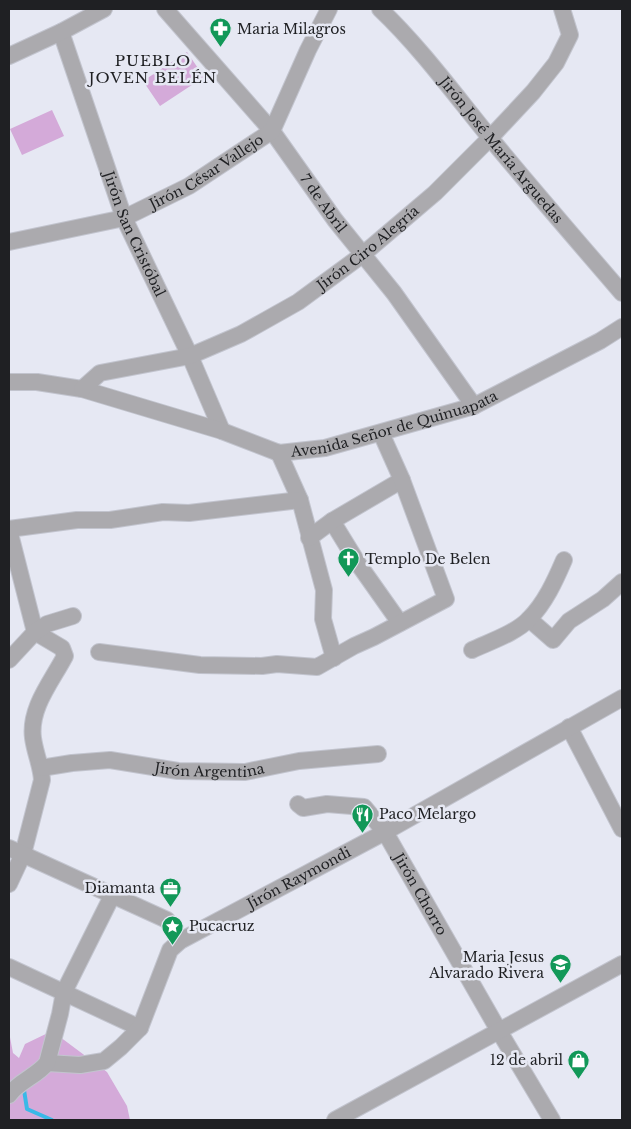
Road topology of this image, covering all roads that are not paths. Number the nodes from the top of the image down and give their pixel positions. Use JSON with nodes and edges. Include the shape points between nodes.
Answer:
{"nodes":[{"id":1,"x":104,"y":9,"type":"edge"},
{"id":2,"x":165,"y":9,"type":"edge"},
{"id":3,"x":329,"y":9,"type":"edge"},
{"id":4,"x":380,"y":9,"type":"edge"},
{"id":5,"x":562,"y":9,"type":"edge"},
{"id":6,"x":61,"y":32,"type":"junction"},
{"id":7,"x":9,"y":56,"type":"edge"},
{"id":8,"x":272,"y":131,"type":"junction"},
{"id":9,"x":490,"y":138,"type":"junction"},
{"id":10,"x":124,"y":218,"type":"junction"},
{"id":11,"x":9,"y":242,"type":"edge"},
{"id":12,"x":362,"y":255,"type":"junction"},
{"id":13,"x":622,"y":293,"type":"edge"},
{"id":14,"x":622,"y":327,"type":"edge"},
{"id":15,"x":190,"y":356,"type":"junction"},
{"id":16,"x":9,"y":382,"type":"edge"},
{"id":17,"x":82,"y":389,"type":"junction"},
{"id":18,"x":474,"y":406,"type":"junction"},
{"id":19,"x":222,"y":431,"type":"junction"},
{"id":20,"x":381,"y":433,"type":"junction"},
{"id":21,"x":279,"y":453,"type":"junction"},
{"id":22,"x":402,"y":480,"type":"junction"},
{"id":23,"x":300,"y":500,"type":"junction"},
{"id":24,"x":332,"y":521,"type":"junction"},
{"id":25,"x":9,"y":530,"type":"edge"},
{"id":26,"x":309,"y":538,"type":"junction"},
{"id":27,"x":564,"y":560,"type":"dead end"},
{"id":28,"x":622,"y":582,"type":"edge"},
{"id":29,"x":73,"y":616,"type":"dead end"},
{"id":30,"x":529,"y":619,"type":"junction"},
{"id":31,"x":400,"y":624,"type":"junction"},
{"id":32,"x":35,"y":632,"type":"junction"},
{"id":33,"x":472,"y":650,"type":"dead end"},
{"id":34,"x":99,"y":652,"type":"dead end"},
{"id":35,"x":334,"y":658,"type":"junction"},
{"id":36,"x":9,"y":660,"type":"edge"},
{"id":37,"x":622,"y":698,"type":"edge"},
{"id":38,"x":569,"y":728,"type":"junction"},
{"id":39,"x":378,"y":754,"type":"dead end"},
{"id":40,"x":41,"y":768,"type":"junction"},
{"id":41,"x":298,"y":804,"type":"dead end"},
{"id":42,"x":622,"y":829,"type":"edge"},
{"id":43,"x":385,"y":832,"type":"junction"},
{"id":44,"x":16,"y":851,"type":"edge"},
{"id":45,"x":9,"y":884,"type":"edge"},
{"id":46,"x":112,"y":896,"type":"junction"},
{"id":47,"x":180,"y":941,"type":"junction"},
{"id":48,"x":622,"y":964,"type":"edge"},
{"id":49,"x":9,"y":967,"type":"edge"},
{"id":50,"x":64,"y":992,"type":"junction"},
{"id":51,"x":140,"y":1028,"type":"junction"},
{"id":52,"x":499,"y":1031,"type":"junction"},
{"id":53,"x":44,"y":1066,"type":"junction"},
{"id":54,"x":9,"y":1095,"type":"edge"},
{"id":55,"x":335,"y":1120,"type":"edge"},
{"id":56,"x":552,"y":1120,"type":"edge"}],
"edges":[{"from":1,"to":6,"type":"street"},
{"from":2,"to":8,"type":"street","name":"7 de Abril"},
{"from":3,"to":8,"type":"street","name":"Jirón César Vallejo"},
{"from":4,"to":9,"type":"street","name":"Jirón José María Arguedas","via":[[440,74]]},
{"from":5,"to":9,"type":"street","name":"Jirón Ciro Alegría","via":[[570,35],[556,63]]},
{"from":6,"to":7,"type":"street"},
{"from":6,"to":10,"type":"street","name":"Jirón San Cristóbal"},
{"from":8,"to":10,"type":"street","name":"Jirón César Vallejo","via":[[189,186]]},
{"from":8,"to":12,"type":"street","name":"7 de Abril"},
{"from":9,"to":12,"type":"street","name":"Jirón Ciro Alegría","via":[[436,193]]},
{"from":9,"to":13,"type":"street","name":"Jirón José María Arguedas"},
{"from":10,"to":11,"type":"street","name":"Jirón César Vallejo"},
{"from":10,"to":15,"type":"street","name":"Jirón San Cristóbal"},
{"from":12,"to":15,"type":"street","name":"Jirón Ciro Alegría","via":[[298,302],[241,334]]},
{"from":12,"to":18,"type":"street","name":"7 de Abril","via":[[394,293]]},
{"from":14,"to":18,"type":"street","name":"Avenida Señor de Quinuapata"},
{"from":15,"to":17,"type":"street","name":"Jirón Ciro Alegría","via":[[100,373]]},
{"from":15,"to":19,"type":"street","name":"Jirón San Cristóbal"},
{"from":16,"to":17,"type":"street","name":"Avenida Señor de Quinuapata","via":[[37,382]]},
{"from":17,"to":19,"type":"street","name":"Avenida Señor de Quinuapata"},
{"from":18,"to":20,"type":"street","name":"Avenida Señor de Quinuapata"},
{"from":19,"to":21,"type":"street","name":"Avenida Señor de Quinuapata"},
{"from":20,"to":21,"type":"street","name":"Avenida Señor de Quinuapata","via":[[325,448]]},
{"from":20,"to":22,"type":"street"},
{"from":21,"to":23,"type":"street"},
{"from":22,"to":24,"type":"street"},
{"from":22,"to":31,"type":"street","via":[[446,599]]},
{"from":23,"to":25,"type":"street","via":[[189,513],[163,512],[110,520],[77,520]]},
{"from":23,"to":26,"type":"street"},
{"from":24,"to":26,"type":"street"},
{"from":24,"to":31,"type":"street"},
{"from":25,"to":32,"type":"street"},
{"from":26,"to":35,"type":"street","via":[[324,590],[322,619]]},
{"from":27,"to":30,"type":"street","via":[[553,586]]},
{"from":28,"to":30,"type":"street","via":[[604,599],[569,621],[553,640]]},
{"from":29,"to":32,"type":"street","via":[[47,624]]},
{"from":30,"to":33,"type":"street"},
{"from":31,"to":35,"type":"street"},
{"from":32,"to":36,"type":"street"},
{"from":32,"to":40,"type":"street","via":[[62,648],[65,656],[33,719],[36,757]]},
{"from":34,"to":35,"type":"street","via":[[220,666],[277,664],[317,667]]},
{"from":37,"to":38,"type":"street","name":"Jirón Raymondi"},
{"from":38,"to":42,"type":"street"},
{"from":38,"to":43,"type":"street","name":"Jirón Raymondi"},
{"from":39,"to":40,"type":"street","name":"Jirón Argentina","via":[[299,762],[245,772],[178,771],[110,760]]},
{"from":40,"to":44,"type":"street","via":[[42,780]]},
{"from":41,"to":43,"type":"street","name":"Jirón Chorro","via":[[303,808],[327,804],[359,806],[368,810]]},
{"from":43,"to":47,"type":"street","name":"Jirón Raymondi"},
{"from":43,"to":52,"type":"street","name":"Jirón Chorro"},
{"from":44,"to":45,"type":"street"},
{"from":44,"to":46,"type":"street"},
{"from":46,"to":47,"type":"street","via":[[167,920]]},
{"from":46,"to":50,"type":"street"},
{"from":47,"to":51,"type":"street","name":"Jirón Raymondi","via":[[170,950]]},
{"from":48,"to":52,"type":"street"},
{"from":49,"to":50,"type":"street"},
{"from":50,"to":51,"type":"street"},
{"from":50,"to":53,"type":"street"},
{"from":51,"to":53,"type":"street","name":"Jirón Raymondi","via":[[104,1061]]},
{"from":52,"to":55,"type":"street"},
{"from":52,"to":56,"type":"street","name":"Jirón Chorro"},
{"from":53,"to":54,"type":"street"}]}
